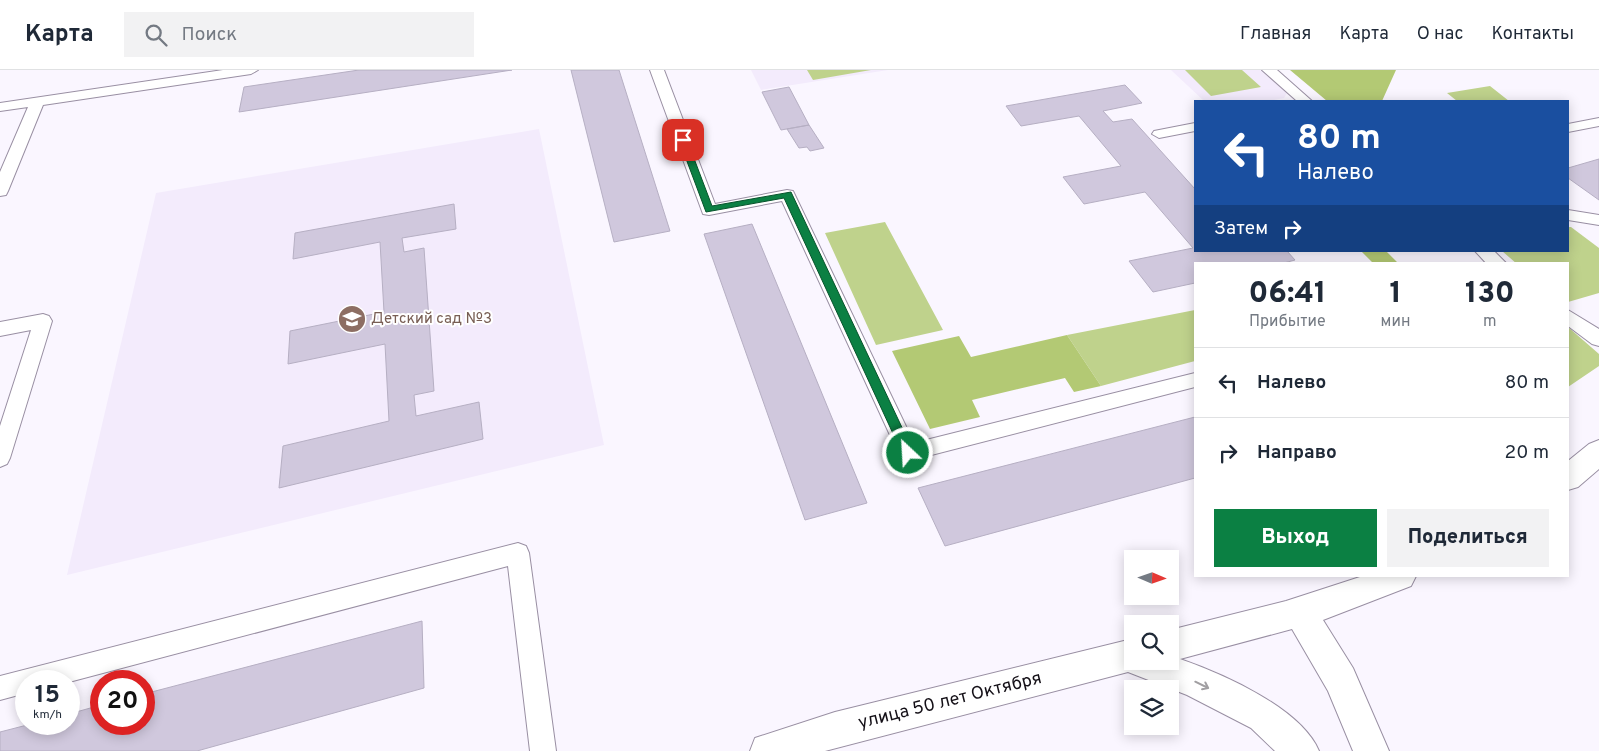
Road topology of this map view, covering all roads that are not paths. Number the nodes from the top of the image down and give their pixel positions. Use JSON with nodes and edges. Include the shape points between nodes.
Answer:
{"nodes":[{"id":1,"x":251,"y":70,"type":"edge"},
{"id":2,"x":657,"y":70,"type":"edge"},
{"id":3,"x":1269,"y":70,"type":"edge"},
{"id":4,"x":1304,"y":100,"type":"edge"},
{"id":5,"x":36,"y":102,"type":"junction"},
{"id":6,"x":0,"y":107,"type":"edge"},
{"id":7,"x":1599,"y":122,"type":"edge"},
{"id":8,"x":1194,"y":128,"type":"edge"},
{"id":9,"x":1569,"y":128,"type":"edge"},
{"id":10,"x":1159,"y":134,"type":"dead end"},
{"id":11,"x":0,"y":190,"type":"edge"},
{"id":12,"x":1569,"y":215,"type":"edge"},
{"id":13,"x":1599,"y":220,"type":"edge"},
{"id":14,"x":1484,"y":252,"type":"edge"},
{"id":15,"x":1496,"y":262,"type":"edge"},
{"id":16,"x":1569,"y":318,"type":"edge"},
{"id":17,"x":0,"y":329,"type":"edge"},
{"id":18,"x":1599,"y":339,"type":"edge"},
{"id":19,"x":1194,"y":380,"type":"edge"},
{"id":20,"x":1599,"y":452,"type":"edge"},
{"id":21,"x":0,"y":458,"type":"edge"},
{"id":22,"x":1569,"y":477,"type":"edge"},
{"id":23,"x":1398,"y":577,"type":"edge"},
{"id":24,"x":1300,"y":612,"type":"junction"},
{"id":25,"x":1179,"y":644,"type":"edge"},
{"id":26,"x":1124,"y":660,"type":"edge"},
{"id":27,"x":1165,"y":670,"type":"edge"},
{"id":28,"x":0,"y":688,"type":"edge"},
{"id":29,"x":542,"y":751,"type":"edge"},
{"id":30,"x":768,"y":751,"type":"edge"},
{"id":31,"x":1301,"y":751,"type":"edge"},
{"id":32,"x":1371,"y":751,"type":"edge"}],
"edges":[{"from":1,"to":5,"type":"lane"},
{"from":2,"to":19,"type":"lane","via":[[709,210],[787,194],[908,453]]},
{"from":3,"to":4,"type":"lane"},
{"from":5,"to":6,"type":"lane"},
{"from":5,"to":11,"type":"lane"},
{"from":7,"to":9,"type":"lane"},
{"from":8,"to":10,"type":"lane"},
{"from":12,"to":13,"type":"lane"},
{"from":14,"to":15,"type":"lane"},
{"from":16,"to":18,"type":"lane"},
{"from":17,"to":21,"type":"lane","via":[[43,321]]},
{"from":20,"to":22,"type":"street"},
{"from":23,"to":24,"type":"street"},
{"from":24,"to":25,"type":"street"},
{"from":24,"to":32,"type":"street","via":[[1341,680]]},
{"from":26,"to":30,"type":"street","name":"улица 50 лет Октября","via":[[835,730]]},
{"from":27,"to":31,"type":"street","one_way":true,"via":[[1197,682],[1263,716]]},
{"from":28,"to":29,"type":"lane","via":[[518,553]]}]}
